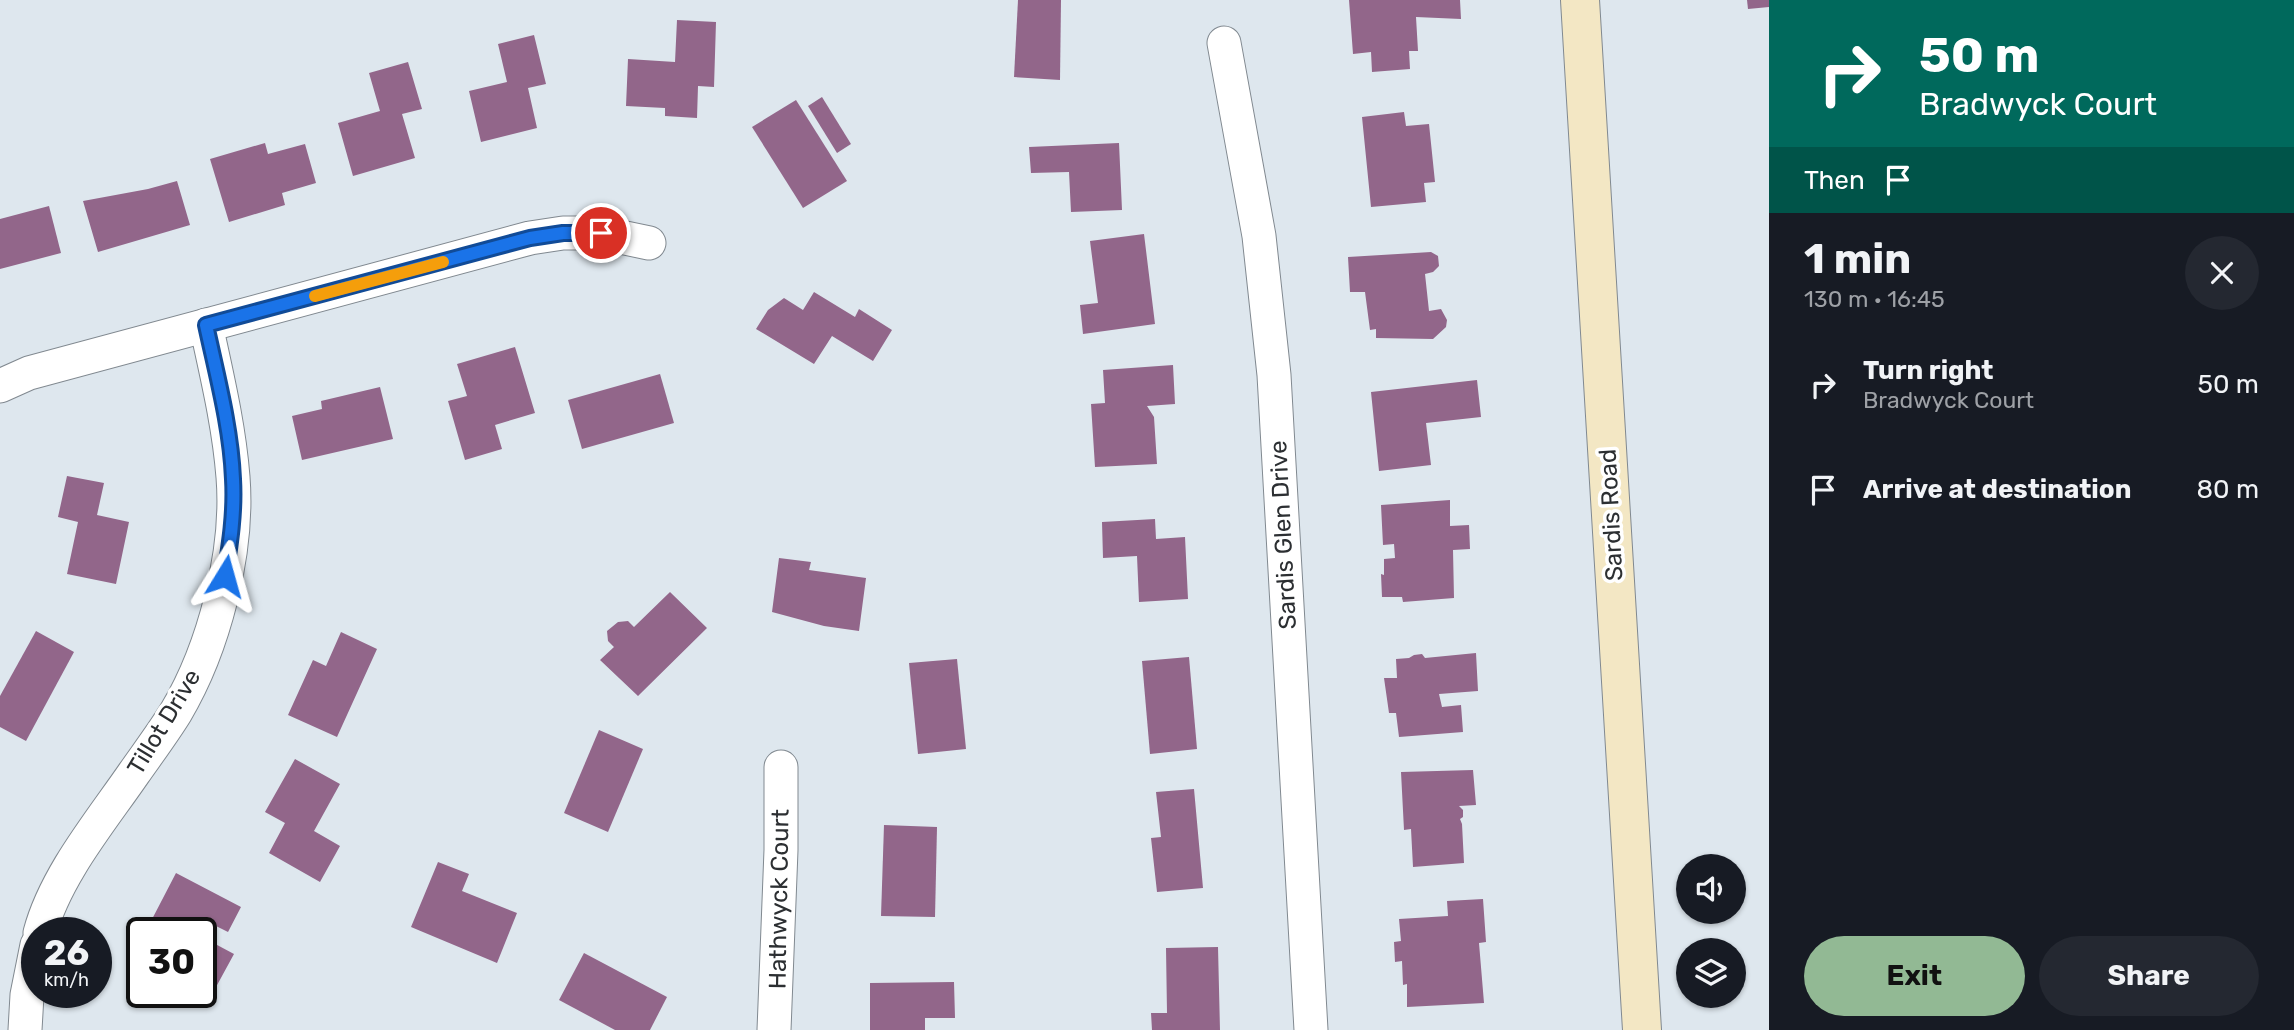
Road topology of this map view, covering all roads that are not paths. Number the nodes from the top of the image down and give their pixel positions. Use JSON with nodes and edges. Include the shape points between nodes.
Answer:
{"nodes":[{"id":1,"x":1580,"y":0,"type":"edge"},
{"id":2,"x":1224,"y":43,"type":"dead end"},
{"id":3,"x":649,"y":243,"type":"dead end"},
{"id":4,"x":206,"y":325,"type":"junction"},
{"id":5,"x":0,"y":386,"type":"edge"},
{"id":6,"x":781,"y":767,"type":"dead end"},
{"id":7,"x":46,"y":917,"type":"edge"},
{"id":8,"x":26,"y":1008,"type":"edge"},
{"id":9,"x":25,"y":1030,"type":"edge"},
{"id":10,"x":774,"y":1030,"type":"edge"},
{"id":11,"x":1311,"y":1030,"type":"edge"},
{"id":12,"x":1642,"y":1030,"type":"edge"}],
"edges":[{"from":1,"to":12,"type":"main road","name":"Sardis Road"},
{"from":2,"to":11,"type":"street","name":"Sardis Glen Drive","via":[[1258,224],[1274,375]]},
{"from":3,"to":4,"type":"street","via":[[601,233],[530,238]]},
{"from":4,"to":5,"type":"street","via":[[29,373]]},
{"from":4,"to":7,"type":"street","name":"Tillot Drive","via":[[233,479],[232,523],[214,624],[176,711],[75,860]]},
{"from":6,"to":10,"type":"street","name":"Hathwyck Court"},
{"from":8,"to":9,"type":"street"}]}
